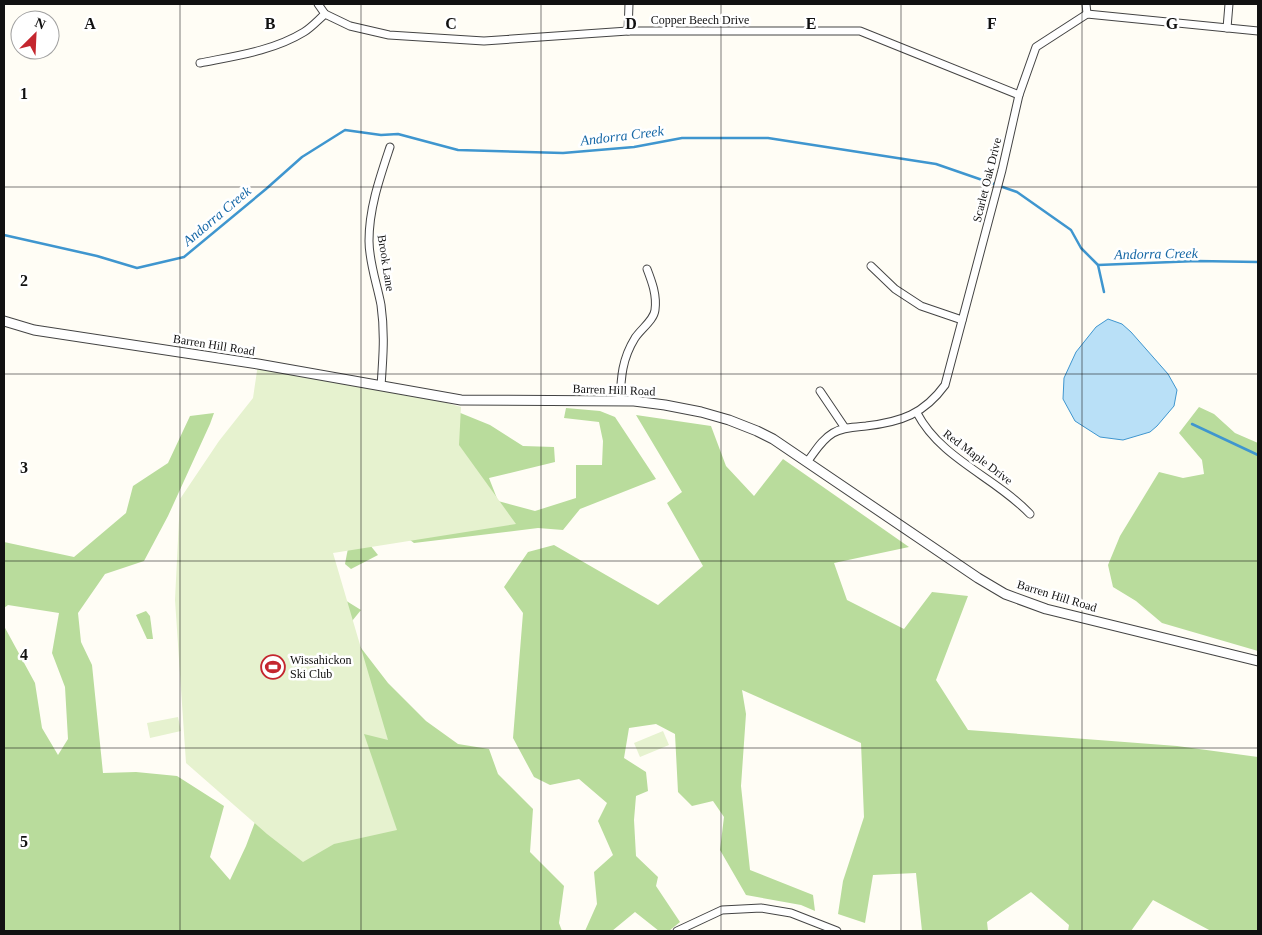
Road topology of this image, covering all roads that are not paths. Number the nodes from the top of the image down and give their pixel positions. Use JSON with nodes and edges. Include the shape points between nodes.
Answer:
{"nodes":[{"id":1,"x":318,"y":4,"type":"edge"},
{"id":2,"x":629,"y":4,"type":"edge"},
{"id":3,"x":1086,"y":4,"type":"edge"},
{"id":4,"x":1229,"y":4,"type":"edge"},
{"id":5,"x":325,"y":14,"type":"junction"},
{"id":6,"x":1087,"y":14,"type":"junction"},
{"id":7,"x":1227,"y":28,"type":"junction"},
{"id":8,"x":628,"y":31,"type":"junction"},
{"id":9,"x":1258,"y":32,"type":"edge"},
{"id":10,"x":200,"y":63,"type":"dead end"},
{"id":11,"x":1019,"y":95,"type":"junction"},
{"id":12,"x":390,"y":147,"type":"dead end"},
{"id":13,"x":871,"y":266,"type":"dead end"},
{"id":14,"x":647,"y":269,"type":"dead end"},
{"id":15,"x":962,"y":320,"type":"junction"},
{"id":16,"x":4,"y":321,"type":"edge"},
{"id":17,"x":381,"y":386,"type":"junction"},
{"id":18,"x":820,"y":391,"type":"dead end"},
{"id":19,"x":620,"y":401,"type":"junction"},
{"id":20,"x":917,"y":413,"type":"junction"},
{"id":21,"x":845,"y":428,"type":"junction"},
{"id":22,"x":807,"y":462,"type":"junction"},
{"id":23,"x":1030,"y":514,"type":"dead end"},
{"id":24,"x":1258,"y":661,"type":"edge"},
{"id":25,"x":677,"y":931,"type":"edge"},
{"id":26,"x":837,"y":931,"type":"edge"}],
"edges":[{"from":1,"to":5,"type":"street","name":"Copper Beech Drive"},
{"from":2,"to":8,"type":"street"},
{"from":3,"to":6,"type":"street"},
{"from":4,"to":7,"type":"street"},
{"from":5,"to":8,"type":"street","name":"Copper Beech Drive","via":[[350,26],[389,35],[484,41]]},
{"from":5,"to":10,"type":"street","via":[[305,32],[281,42],[251,53]]},
{"from":6,"to":7,"type":"street"},
{"from":6,"to":11,"type":"street","name":"Scarlet Oak Drive","via":[[1036,47]]},
{"from":7,"to":9,"type":"street"},
{"from":8,"to":11,"type":"street","name":"Copper Beech Drive","via":[[860,32]]},
{"from":11,"to":15,"type":"street","name":"Scarlet Oak Drive"},
{"from":12,"to":17,"type":"street","name":"Brook Lane","via":[[369,230],[384,335]]},
{"from":13,"to":15,"type":"street","via":[[895,289],[921,306]]},
{"from":14,"to":19,"type":"street","via":[[656,292],[655,312],[635,338],[626,357],[621,373]]},
{"from":15,"to":20,"type":"street","name":"Scarlet Oak Drive","via":[[945,385]]},
{"from":16,"to":17,"type":"street","name":"Barren Hill Road","via":[[43,332]]},
{"from":17,"to":19,"type":"street","name":"Barren Hill Road","via":[[471,401]]},
{"from":18,"to":21,"type":"street"},
{"from":19,"to":22,"type":"street","name":"Barren Hill Road","via":[[677,407],[729,420],[765,435]]},
{"from":20,"to":21,"type":"street","name":"Scarlet Oak Drive","via":[[893,423]]},
{"from":20,"to":23,"type":"street","name":"Red Maple Drive","via":[[938,443],[1016,500]]},
{"from":21,"to":22,"type":"street","name":"Scarlet Oak Drive","via":[[826,438]]},
{"from":22,"to":24,"type":"street","name":"Barren Hill Road","via":[[1006,594],[1046,609]]},
{"from":25,"to":26,"type":"street","via":[[722,910],[761,908],[791,913]]}]}
